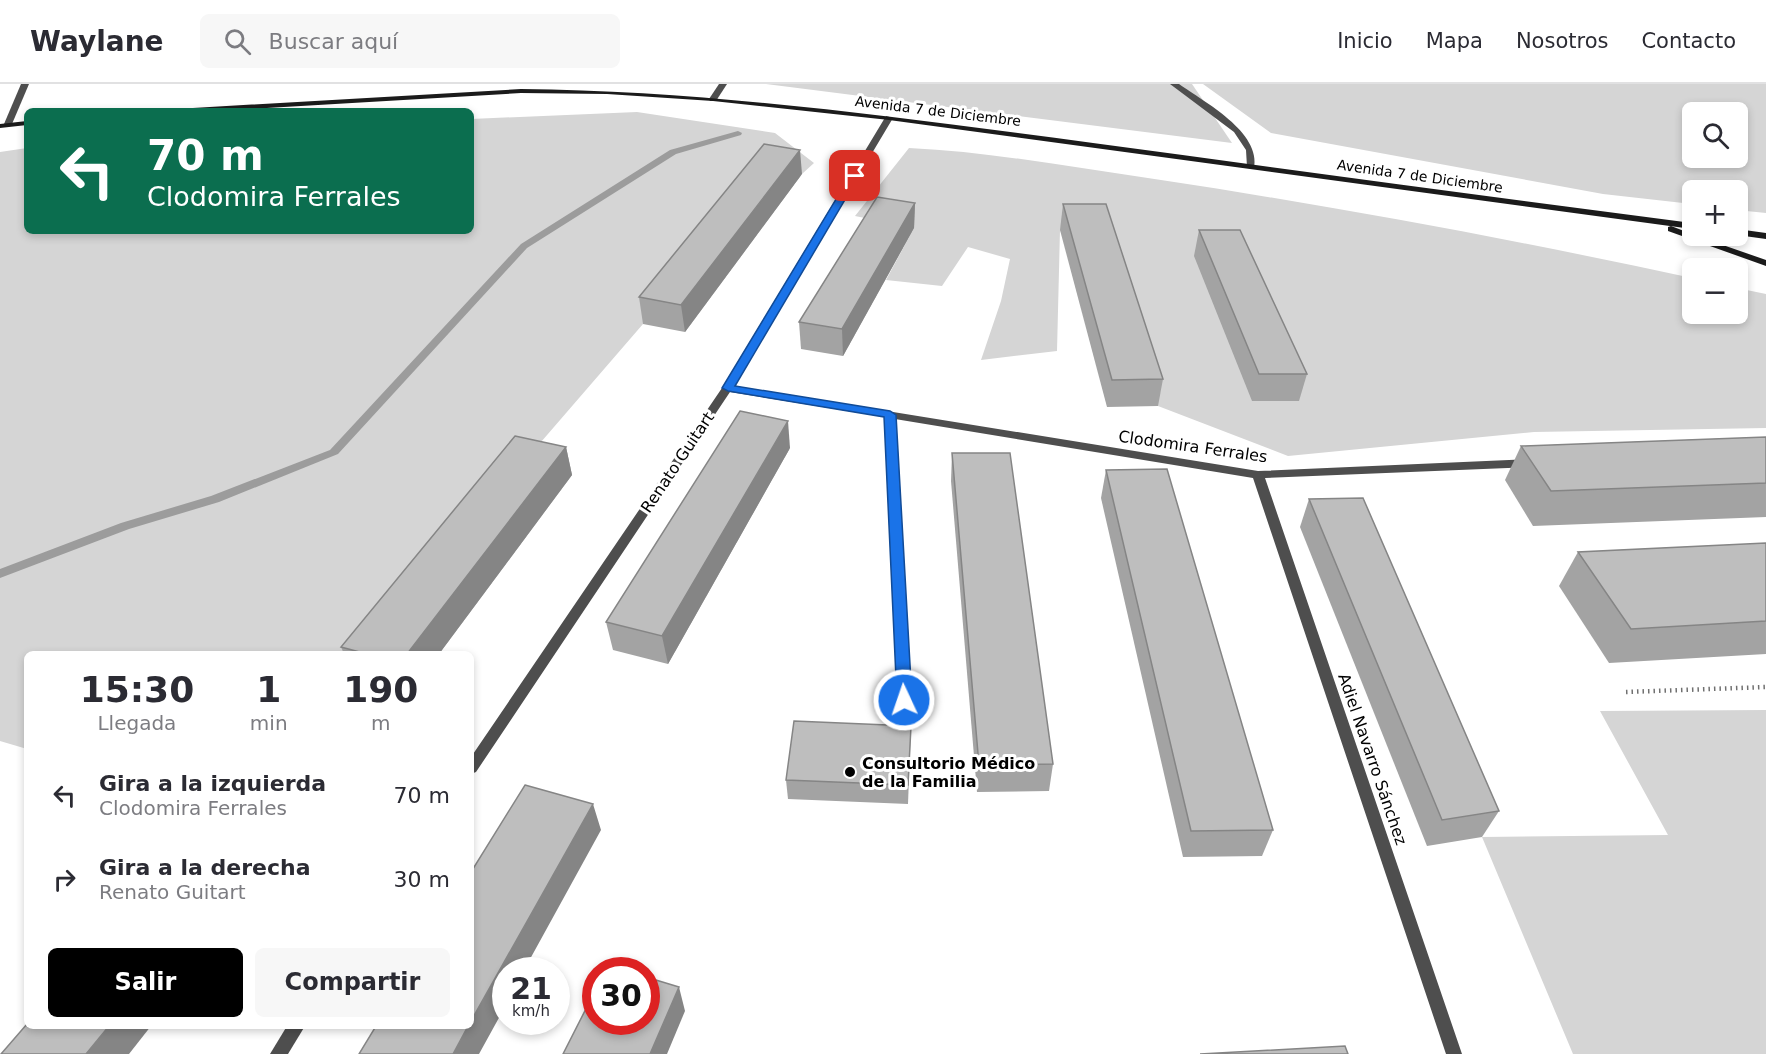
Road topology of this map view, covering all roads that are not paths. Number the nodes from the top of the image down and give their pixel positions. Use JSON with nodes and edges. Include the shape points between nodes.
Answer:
{"nodes":[{"id":1,"x":25,"y":84,"type":"edge"},
{"id":2,"x":723,"y":84,"type":"edge"},
{"id":3,"x":1174,"y":84,"type":"edge"},
{"id":4,"x":713,"y":99,"type":"junction"},
{"id":5,"x":228,"y":108,"type":"edge"},
{"id":6,"x":889,"y":118,"type":"junction"},
{"id":7,"x":24,"y":123,"type":"edge"},
{"id":8,"x":4,"y":125,"type":"edge"},
{"id":9,"x":1251,"y":167,"type":"junction"},
{"id":10,"x":1647,"y":220,"type":"junction"},
{"id":11,"x":1682,"y":225,"type":"edge"},
{"id":12,"x":1748,"y":234,"type":"edge"},
{"id":13,"x":1766,"y":236,"type":"edge"},
{"id":14,"x":1766,"y":263,"type":"edge"},
{"id":15,"x":728,"y":388,"type":"junction"},
{"id":16,"x":890,"y":415,"type":"junction"},
{"id":17,"x":1541,"y":462,"type":"edge"},
{"id":18,"x":1258,"y":475,"type":"junction"},
{"id":19,"x":904,"y":700,"type":"dead end"},
{"id":20,"x":474,"y":764,"type":"edge"},
{"id":21,"x":295,"y":1029,"type":"edge"},
{"id":22,"x":278,"y":1054,"type":"edge"},
{"id":23,"x":1454,"y":1054,"type":"edge"}],
"edges":[{"from":1,"to":8,"type":"street"},
{"from":2,"to":4,"type":"street"},
{"from":3,"to":9,"type":"street","via":[[1237,130],[1250,150]]},
{"from":4,"to":5,"type":"main road","name":"Avenida 7 de Diciembre","via":[[521,91]]},
{"from":4,"to":6,"type":"main road","name":"Avenida 7 de Diciembre"},
{"from":6,"to":9,"type":"main road","name":"Avenida 7 de Diciembre"},
{"from":6,"to":15,"type":"street","name":"Renato Guitart"},
{"from":7,"to":8,"type":"main road"},
{"from":9,"to":10,"type":"main road","name":"Avenida 7 de Diciembre"},
{"from":10,"to":11,"type":"main road","name":"Avenida 7 de Diciembre"},
{"from":10,"to":14,"type":"main road"},
{"from":12,"to":13,"type":"main road"},
{"from":15,"to":16,"type":"street","name":"Clodomira Ferrales"},
{"from":15,"to":20,"type":"street","name":"Renato Guitart"},
{"from":16,"to":18,"type":"street","name":"Clodomira Ferrales"},
{"from":16,"to":19,"type":"street"},
{"from":17,"to":18,"type":"street","name":"Clodomira Ferrales"},
{"from":18,"to":23,"type":"street","name":"Adiel Navarro Sánchez"},
{"from":21,"to":22,"type":"street"}]}
